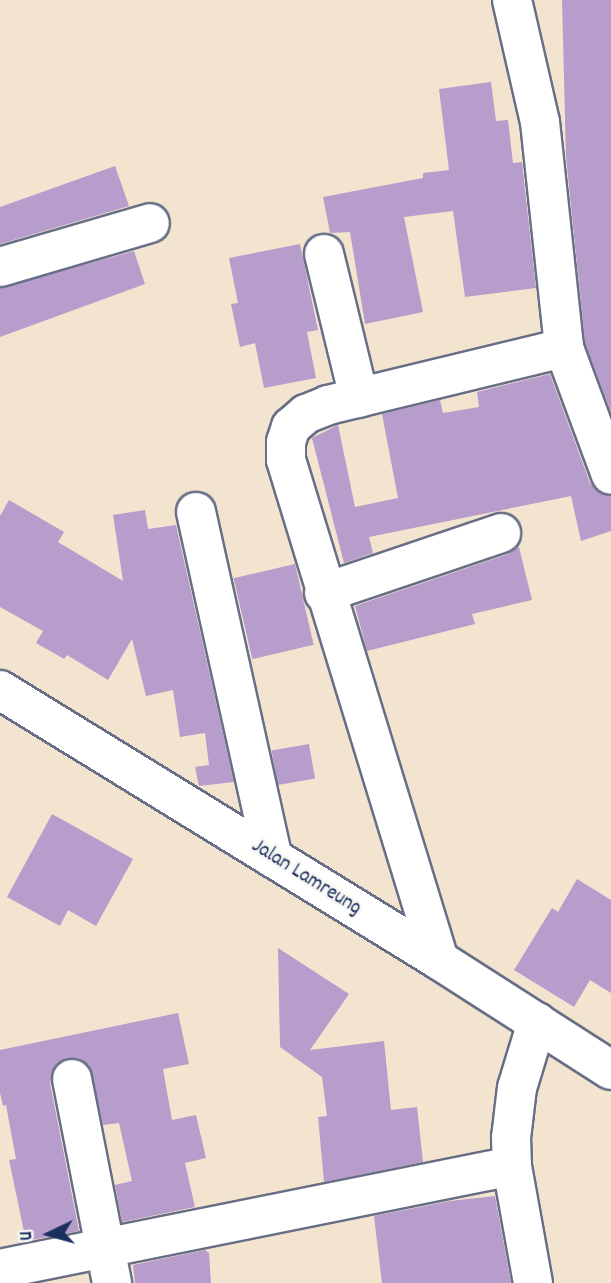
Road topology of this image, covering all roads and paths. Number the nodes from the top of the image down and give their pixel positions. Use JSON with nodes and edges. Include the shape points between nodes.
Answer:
{"nodes":[{"id":1,"x":512,"y":0,"type":"edge"},
{"id":2,"x":150,"y":223,"type":"dead end"},
{"id":3,"x":324,"y":254,"type":"dead end"},
{"id":4,"x":0,"y":267,"type":"edge"},
{"id":5,"x":564,"y":348,"type":"junction"},
{"id":6,"x":359,"y":398,"type":"junction"},
{"id":7,"x":611,"y":475,"type":"edge"},
{"id":8,"x":196,"y":512,"type":"dead end"},
{"id":9,"x":501,"y":533,"type":"dead end"},
{"id":10,"x":324,"y":593,"type":"junction"},
{"id":11,"x":0,"y":690,"type":"edge"},
{"id":12,"x":273,"y":858,"type":"junction"},
{"id":13,"x":439,"y":960,"type":"junction"},
{"id":14,"x":537,"y":1022,"type":"junction"},
{"id":15,"x":611,"y":1070,"type":"edge"},
{"id":16,"x":72,"y":1079,"type":"dead end"},
{"id":17,"x":512,"y":1166,"type":"junction"},
{"id":18,"x":110,"y":1265,"type":"edge"},
{"id":19,"x":0,"y":1269,"type":"edge"},
{"id":20,"x":533,"y":1283,"type":"edge"}],
"edges":[{"from":1,"to":5,"type":"street","via":[[540,122]]},
{"from":2,"to":4,"type":"street"},
{"from":3,"to":6,"type":"street"},
{"from":5,"to":6,"type":"street"},
{"from":5,"to":7,"type":"street"},
{"from":6,"to":10,"type":"street","via":[[306,414],[291,427],[286,442],[286,460]]},
{"from":8,"to":12,"type":"street"},
{"from":9,"to":10,"type":"street"},
{"from":10,"to":13,"type":"street"},
{"from":11,"to":12,"type":"street","name":"Jalan Lamreung"},
{"from":12,"to":13,"type":"street","name":"Jalan Lamreung"},
{"from":13,"to":14,"type":"street","name":"Jalan Lamreung"},
{"from":14,"to":15,"type":"street","name":"Jalan Lamreung"},
{"from":14,"to":17,"type":"street","via":[[517,1088]]},
{"from":16,"to":18,"type":"street"},
{"from":17,"to":18,"type":"street"},
{"from":17,"to":20,"type":"street"},
{"from":18,"to":19,"type":"street"}]}
